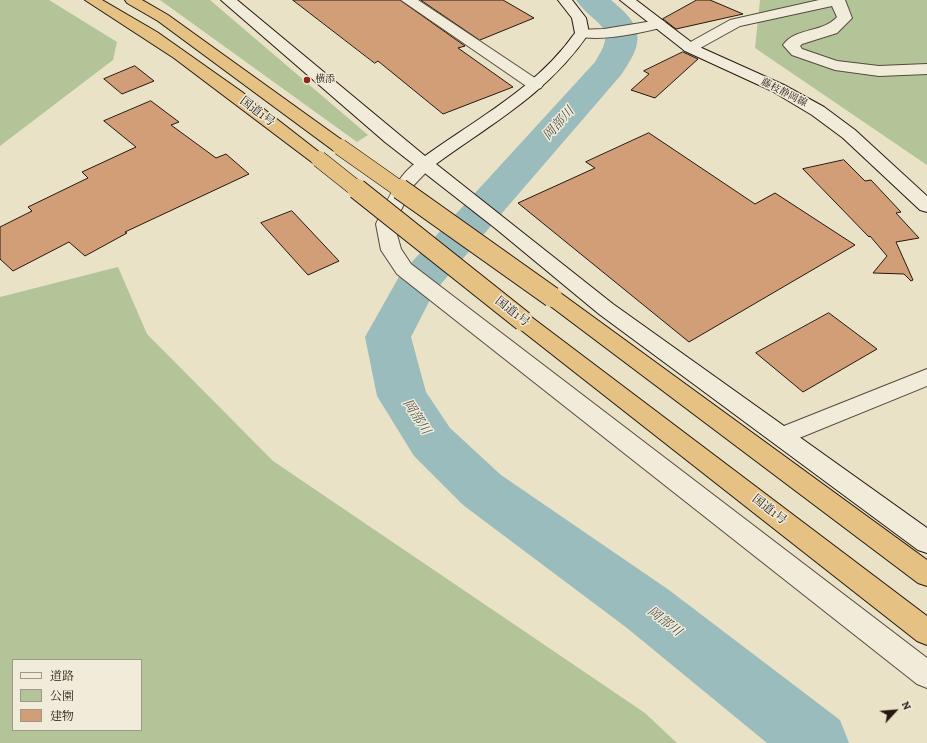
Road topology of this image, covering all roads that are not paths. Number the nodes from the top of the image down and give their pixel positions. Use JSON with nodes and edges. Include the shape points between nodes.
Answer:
{"nodes":[{"id":1,"x":92,"y":0,"type":"edge"},
{"id":2,"x":132,"y":0,"type":"edge"},
{"id":3,"x":228,"y":0,"type":"edge"},
{"id":4,"x":408,"y":0,"type":"edge"},
{"id":5,"x":565,"y":0,"type":"edge"},
{"id":6,"x":627,"y":0,"type":"edge"},
{"id":7,"x":837,"y":1,"type":"edge"},
{"id":8,"x":660,"y":24,"type":"junction"},
{"id":9,"x":582,"y":33,"type":"junction"},
{"id":10,"x":690,"y":48,"type":"junction"},
{"id":11,"x":927,"y":69,"type":"edge"},
{"id":12,"x":535,"y":85,"type":"junction"},
{"id":13,"x":425,"y":164,"type":"junction"},
{"id":14,"x":927,"y":206,"type":"edge"},
{"id":15,"x":927,"y":377,"type":"edge"},
{"id":16,"x":782,"y":436,"type":"junction"},
{"id":17,"x":927,"y":542,"type":"edge"},
{"id":18,"x":927,"y":575,"type":"edge"},
{"id":19,"x":927,"y":632,"type":"edge"},
{"id":20,"x":927,"y":675,"type":"edge"}],
"edges":[{"from":1,"to":19,"type":"highway","name":"国道1号","bridge":true,"via":[[180,54],[319,159],[523,321]]},
{"from":2,"to":18,"type":"highway","name":"国道1号","bridge":true,"via":[[163,18],[552,297]]},
{"from":3,"to":13,"type":"street"},
{"from":4,"to":12,"type":"street"},
{"from":5,"to":9,"type":"street","via":[[579,18]]},
{"from":6,"to":8,"type":"street","name":"藤枝静岡線"},
{"from":7,"to":10,"type":"street","via":[[736,23]]},
{"from":7,"to":11,"type":"street","via":[[845,18],[838,27],[818,36],[796,39],[791,45],[797,52],[835,65],[879,72]]},
{"from":8,"to":9,"type":"street","via":[[604,33]]},
{"from":8,"to":10,"type":"street","name":"藤枝静岡線"},
{"from":9,"to":12,"type":"street","via":[[574,47]]},
{"from":10,"to":14,"type":"street","name":"藤枝静岡線","via":[[778,88],[818,111],[849,134]]},
{"from":12,"to":13,"type":"street"},
{"from":13,"to":16,"type":"street","via":[[606,309]]},
{"from":13,"to":20,"type":"street","via":[[405,184],[385,224],[391,250],[404,269]]},
{"from":15,"to":16,"type":"street"},
{"from":16,"to":17,"type":"street"}]}
